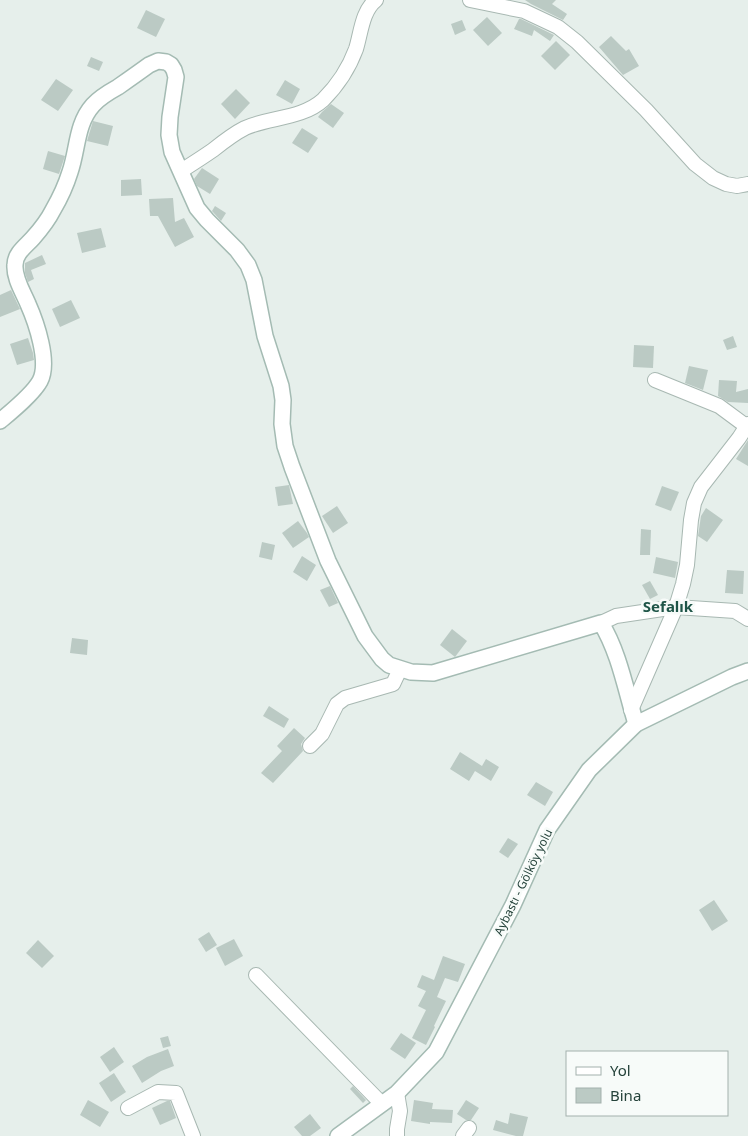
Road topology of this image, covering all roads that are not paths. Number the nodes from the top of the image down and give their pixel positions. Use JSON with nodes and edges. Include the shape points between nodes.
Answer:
{"nodes":[{"id":1,"x":376,"y":0,"type":"edge"},
{"id":2,"x":470,"y":0,"type":"edge"},
{"id":3,"x":182,"y":171,"type":"junction"},
{"id":4,"x":748,"y":184,"type":"edge"},
{"id":5,"x":655,"y":380,"type":"dead end"},
{"id":6,"x":0,"y":421,"type":"edge"},
{"id":7,"x":747,"y":425,"type":"edge"},
{"id":8,"x":676,"y":607,"type":"junction"},
{"id":9,"x":748,"y":619,"type":"edge"},
{"id":10,"x":601,"y":623,"type":"junction"},
{"id":11,"x":400,"y":669,"type":"junction"},
{"id":12,"x":748,"y":671,"type":"edge"},
{"id":13,"x":631,"y":710,"type":"junction"},
{"id":14,"x":636,"y":724,"type":"junction"},
{"id":15,"x":310,"y":746,"type":"dead end"},
{"id":16,"x":256,"y":975,"type":"dead end"},
{"id":17,"x":396,"y":1093,"type":"junction"},
{"id":18,"x":382,"y":1104,"type":"junction"},
{"id":19,"x":128,"y":1108,"type":"dead end"},
{"id":20,"x":193,"y":1136,"type":"edge"},
{"id":21,"x":338,"y":1136,"type":"edge"},
{"id":22,"x":397,"y":1136,"type":"edge"}],
"edges":[{"from":1,"to":3,"type":"street","via":[[366,12],[350,63],[321,102],[297,114],[244,129]]},
{"from":2,"to":4,"type":"street","via":[[524,11],[558,27],[646,110],[695,164],[726,184]]},
{"from":3,"to":6,"type":"street","via":[[172,152],[169,136],[176,77],[171,65],[158,61],[94,104],[86,115],[70,172],[54,210],[16,257],[15,273],[38,328],[43,370],[34,390]]},
{"from":3,"to":11,"type":"street","via":[[197,208],[248,265],[281,386],[282,424],[292,467],[328,561],[365,636],[382,659]]},
{"from":5,"to":7,"type":"street","via":[[719,406]]},
{"from":7,"to":8,"type":"street","via":[[701,487],[694,503],[687,564]]},
{"from":8,"to":9,"type":"street","via":[[735,611]]},
{"from":8,"to":10,"type":"street","via":[[616,616]]},
{"from":8,"to":13,"type":"street"},
{"from":10,"to":11,"type":"street","via":[[432,673]]},
{"from":10,"to":13,"type":"street","via":[[613,648]]},
{"from":11,"to":15,"type":"street","via":[[393,684],[345,698],[337,704],[322,734]]},
{"from":12,"to":14,"type":"street","name":"Aybastı - Gölköy yolu"},
{"from":13,"to":14,"type":"street"},
{"from":14,"to":17,"type":"street","name":"Aybastı - Gölköy yolu","via":[[589,770],[548,830],[513,905],[436,1052]]},
{"from":16,"to":18,"type":"street"},
{"from":17,"to":18,"type":"street","name":"Aybastı - Gölköy yolu"},
{"from":17,"to":22,"type":"street","via":[[400,1112]]},
{"from":18,"to":21,"type":"street","name":"Aybastı - Gölköy yolu"},
{"from":19,"to":20,"type":"street","via":[[158,1092],[176,1093]]}]}
